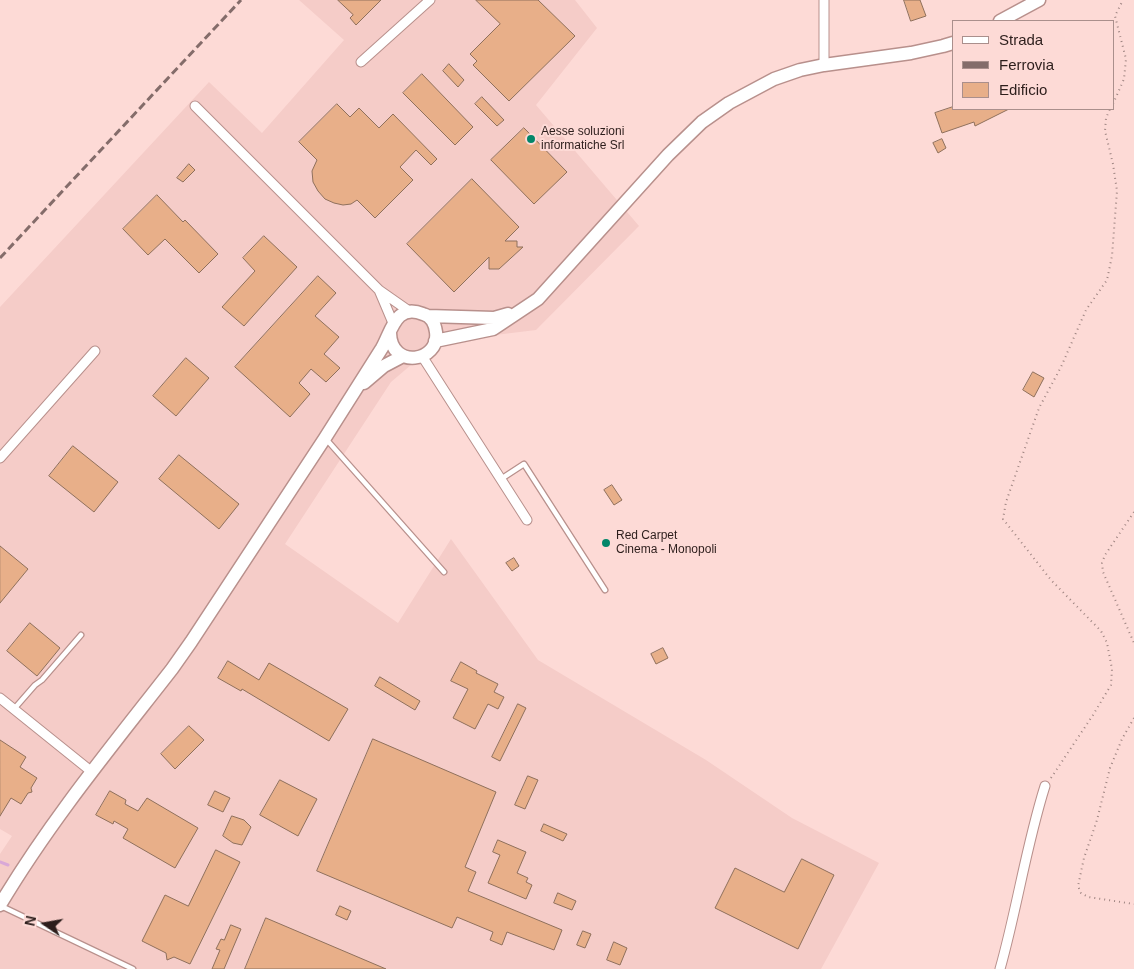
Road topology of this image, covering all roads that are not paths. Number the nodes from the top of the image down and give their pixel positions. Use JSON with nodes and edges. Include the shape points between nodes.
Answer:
{"nodes":[{"id":1,"x":430,"y":0,"type":"edge"},
{"id":2,"x":824,"y":0,"type":"edge"},
{"id":3,"x":1039,"y":0,"type":"edge"},
{"id":4,"x":1002,"y":20,"type":"edge"},
{"id":5,"x":952,"y":42,"type":"edge"},
{"id":6,"x":361,"y":62,"type":"dead end"},
{"id":7,"x":824,"y":64,"type":"junction"},
{"id":8,"x":195,"y":106,"type":"dead end"},
{"id":9,"x":379,"y":290,"type":"junction"},
{"id":10,"x":409,"y":311,"type":"junction"},
{"id":11,"x":516,"y":313,"type":"junction"},
{"id":12,"x":428,"y":316,"type":"junction"},
{"id":13,"x":391,"y":328,"type":"junction"},
{"id":14,"x":435,"y":341,"type":"junction"},
{"id":15,"x":95,"y":350,"type":"dead end"},
{"id":16,"x":403,"y":356,"type":"junction"},
{"id":17,"x":422,"y":356,"type":"junction"},
{"id":18,"x":354,"y":392,"type":"junction"},
{"id":19,"x":325,"y":438,"type":"junction"},
{"id":20,"x":0,"y":458,"type":"edge"},
{"id":21,"x":501,"y":479,"type":"junction"},
{"id":22,"x":527,"y":520,"type":"dead end"},
{"id":23,"x":444,"y":572,"type":"dead end"},
{"id":24,"x":605,"y":590,"type":"dead end"},
{"id":25,"x":81,"y":635,"type":"dead end"},
{"id":26,"x":0,"y":698,"type":"edge"},
{"id":27,"x":14,"y":709,"type":"junction"},
{"id":28,"x":92,"y":772,"type":"junction"},
{"id":29,"x":1045,"y":786,"type":"road end"},
{"id":30,"x":0,"y":906,"type":"edge"},
{"id":31,"x":133,"y":969,"type":"edge"},
{"id":32,"x":1000,"y":969,"type":"edge"}],
"edges":[{"from":1,"to":6,"type":"street"},
{"from":2,"to":7,"type":"street"},
{"from":3,"to":4,"type":"street"},
{"from":5,"to":7,"type":"street","via":[[911,53]]},
{"from":7,"to":11,"type":"street","via":[[774,79],[702,122],[668,155],[538,299]]},
{"from":8,"to":9,"type":"street"},
{"from":9,"to":10,"type":"street"},
{"from":9,"to":13,"type":"street"},
{"from":10,"to":12,"type":"street"},
{"from":10,"to":13,"type":"street","via":[[400,316]]},
{"from":11,"to":12,"type":"street","via":[[494,318]]},
{"from":11,"to":14,"type":"street","via":[[493,329]]},
{"from":12,"to":14,"type":"street","via":[[436,330]]},
{"from":13,"to":16,"type":"street","via":[[393,349]]},
{"from":13,"to":18,"type":"street"},
{"from":14,"to":17,"type":"street"},
{"from":15,"to":20,"type":"street"},
{"from":16,"to":17,"type":"street"},
{"from":16,"to":18,"type":"street","via":[[384,366]]},
{"from":17,"to":21,"type":"street"},
{"from":18,"to":19,"type":"street"},
{"from":19,"to":23,"type":"lane"},
{"from":19,"to":28,"type":"street","via":[[172,669]]},
{"from":21,"to":22,"type":"street"},
{"from":21,"to":24,"type":"lane","via":[[524,464]]},
{"from":25,"to":27,"type":"lane"},
{"from":26,"to":27,"type":"street"},
{"from":27,"to":28,"type":"street"},
{"from":28,"to":30,"type":"street","via":[[40,842]]},
{"from":29,"to":32,"type":"street"},
{"from":30,"to":31,"type":"lane"}]}
